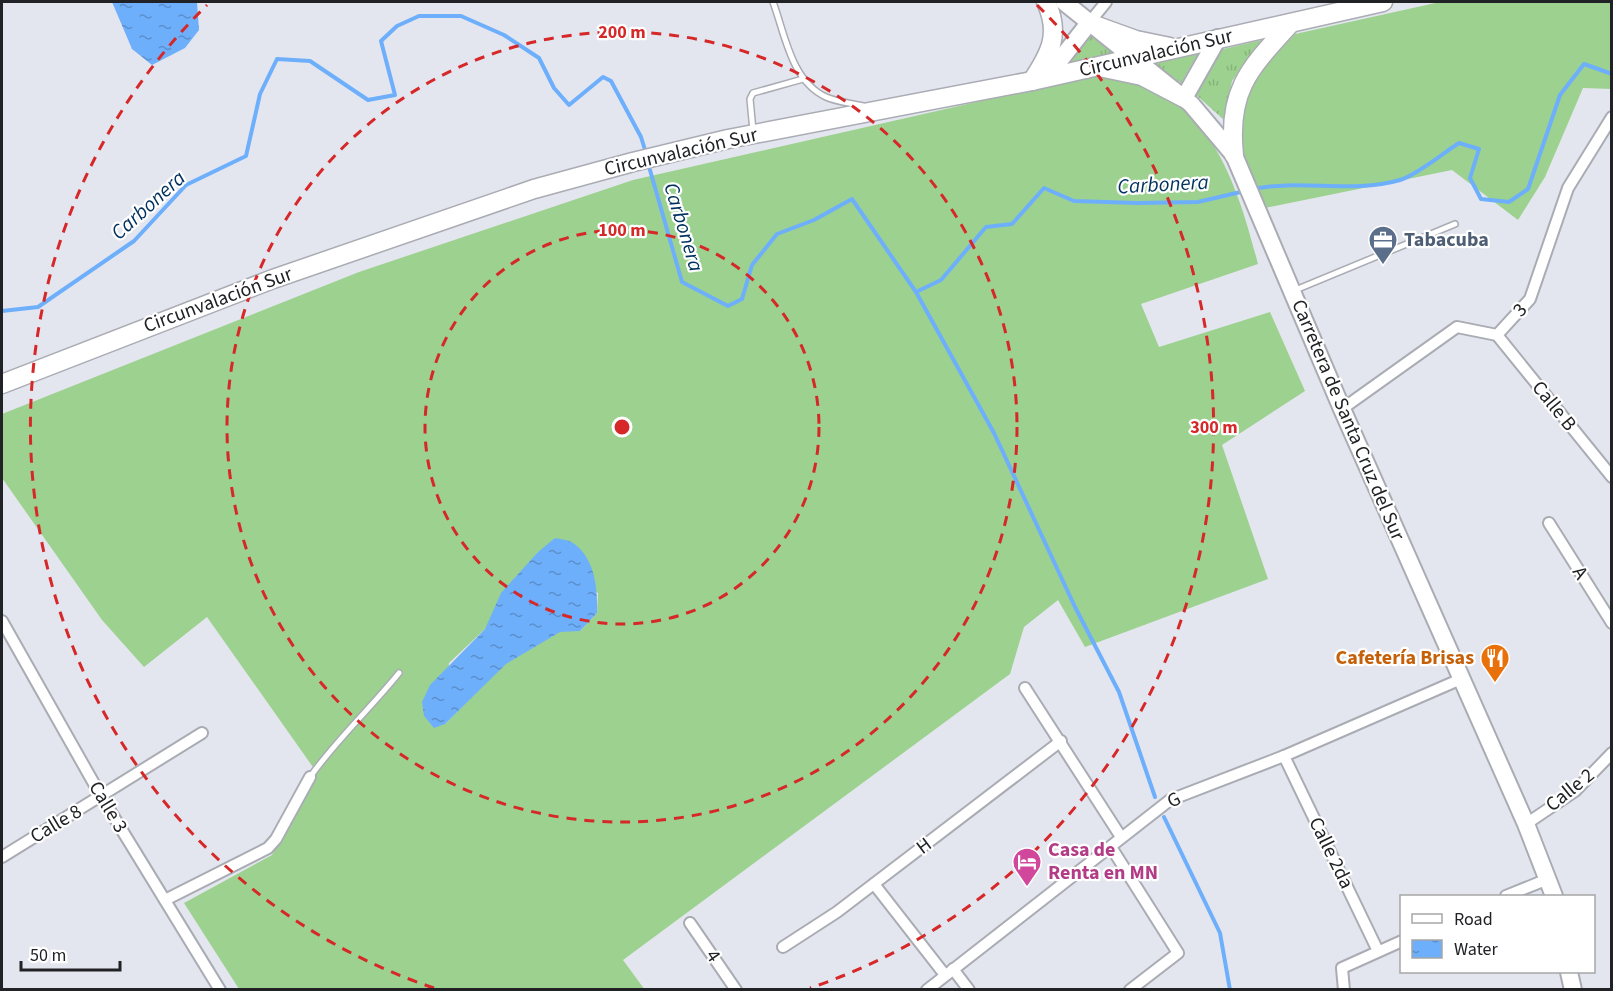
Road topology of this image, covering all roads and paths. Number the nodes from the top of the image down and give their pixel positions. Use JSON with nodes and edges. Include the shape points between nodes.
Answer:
{"nodes":[{"id":1,"x":773,"y":2,"type":"edge"},
{"id":2,"x":1047,"y":2,"type":"edge"},
{"id":3,"x":1064,"y":2,"type":"edge"},
{"id":4,"x":1106,"y":2,"type":"edge"},
{"id":5,"x":1383,"y":2,"type":"edge"},
{"id":6,"x":1089,"y":23,"type":"junction"},
{"id":7,"x":1291,"y":23,"type":"junction"},
{"id":8,"x":1218,"y":38,"type":"junction"},
{"id":9,"x":1174,"y":48,"type":"junction"},
{"id":10,"x":1135,"y":57,"type":"junction"},
{"id":11,"x":1096,"y":67,"type":"junction"},
{"id":12,"x":803,"y":79,"type":"junction"},
{"id":13,"x":1039,"y":80,"type":"junction"},
{"id":14,"x":1184,"y":98,"type":"junction"},
{"id":15,"x":879,"y":110,"type":"junction"},
{"id":16,"x":1611,"y":117,"type":"edge"},
{"id":17,"x":754,"y":134,"type":"junction"},
{"id":18,"x":1234,"y":155,"type":"junction"},
{"id":19,"x":1455,"y":224,"type":"dead end"},
{"id":20,"x":1293,"y":291,"type":"junction"},
{"id":21,"x":1497,"y":335,"type":"junction"},
{"id":22,"x":2,"y":384,"type":"edge"},
{"id":23,"x":1342,"y":409,"type":"junction"},
{"id":24,"x":1611,"y":477,"type":"edge"},
{"id":25,"x":1549,"y":523,"type":"dead end"},
{"id":26,"x":2,"y":621,"type":"edge"},
{"id":27,"x":1611,"y":623,"type":"edge"},
{"id":28,"x":399,"y":673,"type":"dead end"},
{"id":29,"x":1461,"y":679,"type":"junction"},
{"id":30,"x":1025,"y":688,"type":"dead end"},
{"id":31,"x":202,"y":733,"type":"dead end"},
{"id":32,"x":1061,"y":741,"type":"junction"},
{"id":33,"x":1611,"y":753,"type":"edge"},
{"id":34,"x":1284,"y":756,"type":"junction"},
{"id":35,"x":310,"y":777,"type":"joint"},
{"id":36,"x":101,"y":796,"type":"junction"},
{"id":37,"x":1526,"y":824,"type":"junction"},
{"id":38,"x":1121,"y":837,"type":"junction"},
{"id":39,"x":1111,"y":847,"type":"junction"},
{"id":40,"x":2,"y":857,"type":"edge"},
{"id":41,"x":1548,"y":879,"type":"junction"},
{"id":42,"x":873,"y":884,"type":"junction"},
{"id":43,"x":1511,"y":895,"type":"edge"},
{"id":44,"x":1553,"y":895,"type":"edge"},
{"id":45,"x":165,"y":900,"type":"junction"},
{"id":46,"x":690,"y":923,"type":"dead end"},
{"id":47,"x":1400,"y":941,"type":"edge"},
{"id":48,"x":783,"y":947,"type":"dead end"},
{"id":49,"x":1378,"y":951,"type":"junction"},
{"id":50,"x":949,"y":972,"type":"junction"},
{"id":51,"x":1569,"y":973,"type":"edge"},
{"id":52,"x":220,"y":990,"type":"edge"},
{"id":53,"x":736,"y":990,"type":"edge"},
{"id":54,"x":927,"y":990,"type":"edge"},
{"id":55,"x":969,"y":990,"type":"edge"},
{"id":56,"x":1130,"y":990,"type":"edge"},
{"id":57,"x":1344,"y":990,"type":"edge"},
{"id":58,"x":1573,"y":990,"type":"edge"}],
"edges":[{"from":1,"to":12,"type":"lane"},
{"from":2,"to":13,"type":"main road","via":[[1053,30],[1051,52]]},
{"from":3,"to":6,"type":"main road","name":"Carretera de Santa Cruz del Sur"},
{"from":4,"to":6,"type":"street"},
{"from":5,"to":7,"type":"main road","name":"Circunvalación Sur"},
{"from":6,"to":9,"type":"main road"},
{"from":6,"to":10,"type":"main road","name":"Carretera de Santa Cruz del Sur"},
{"from":6,"to":13,"type":"main road"},
{"from":7,"to":8,"type":"main road","name":"Circunvalación Sur"},
{"from":7,"to":18,"type":"main road","via":[[1243,82],[1231,126]]},
{"from":8,"to":9,"type":"main road","name":"Circunvalación Sur"},
{"from":8,"to":14,"type":"main road"},
{"from":9,"to":10,"type":"main road","name":"Circunvalación Sur"},
{"from":10,"to":11,"type":"main road","name":"Circunvalación Sur"},
{"from":10,"to":14,"type":"main road","name":"Carretera de Santa Cruz del Sur"},
{"from":11,"to":13,"type":"main road","name":"Circunvalación Sur"},
{"from":11,"to":14,"type":"main road","via":[[1142,76]]},
{"from":12,"to":15,"type":"lane","via":[[827,98]]},
{"from":12,"to":17,"type":"lane","via":[[753,93],[750,99]]},
{"from":13,"to":15,"type":"main road","name":"Circunvalación Sur"},
{"from":14,"to":18,"type":"main road","name":"Carretera de Santa Cruz del Sur"},
{"from":15,"to":17,"type":"main road","name":"Circunvalación Sur"},
{"from":16,"to":21,"type":"street","name":"3","via":[[1568,188],[1530,299]]},
{"from":17,"to":22,"type":"main road","name":"Circunvalación Sur","via":[[534,189],[273,279]]},
{"from":18,"to":20,"type":"main road","name":"Carretera de Santa Cruz del Sur"},
{"from":19,"to":20,"type":"lane"},
{"from":20,"to":23,"type":"main road","name":"Carretera de Santa Cruz del Sur"},
{"from":21,"to":23,"type":"street","name":"3","via":[[1457,327]]},
{"from":21,"to":24,"type":"street","name":"Calle B"},
{"from":23,"to":29,"type":"main road","name":"Carretera de Santa Cruz del Sur"},
{"from":25,"to":27,"type":"street","name":"A"},
{"from":26,"to":36,"type":"street","name":"Calle 3"},
{"from":28,"to":35,"type":"lane"},
{"from":29,"to":34,"type":"street","name":"G"},
{"from":29,"to":37,"type":"main road","name":"Carretera de Santa Cruz del Sur"},
{"from":30,"to":32,"type":"street"},
{"from":31,"to":36,"type":"street","name":"Calle 8"},
{"from":32,"to":38,"type":"street"},
{"from":32,"to":42,"type":"street","name":"H"},
{"from":33,"to":37,"type":"street","name":"Calle 2","via":[[1575,791]]},
{"from":34,"to":38,"type":"street","name":"G","via":[[1170,800]]},
{"from":34,"to":49,"type":"street","name":"Calle 2da"},
{"from":35,"to":45,"type":"street","via":[[268,848]]},
{"from":36,"to":40,"type":"street","name":"Calle 8"},
{"from":36,"to":45,"type":"street","name":"Calle 3"},
{"from":37,"to":41,"type":"main road","name":"Carretera de Santa Cruz del Sur"},
{"from":38,"to":39,"type":"street","name":"G"},
{"from":39,"to":50,"type":"street","name":"G"},
{"from":39,"to":56,"type":"street","via":[[1178,953]]},
{"from":41,"to":43,"type":"street"},
{"from":41,"to":44,"type":"main road","name":"Carretera de Santa Cruz del Sur"},
{"from":42,"to":48,"type":"street","name":"H"},
{"from":42,"to":50,"type":"street"},
{"from":45,"to":52,"type":"street","name":"Calle 3"},
{"from":46,"to":53,"type":"street","name":"4"},
{"from":47,"to":49,"type":"street"},
{"from":49,"to":57,"type":"street","via":[[1342,968]]},
{"from":50,"to":54,"type":"street","name":"G"},
{"from":50,"to":55,"type":"street"},
{"from":51,"to":58,"type":"main road"}]}
